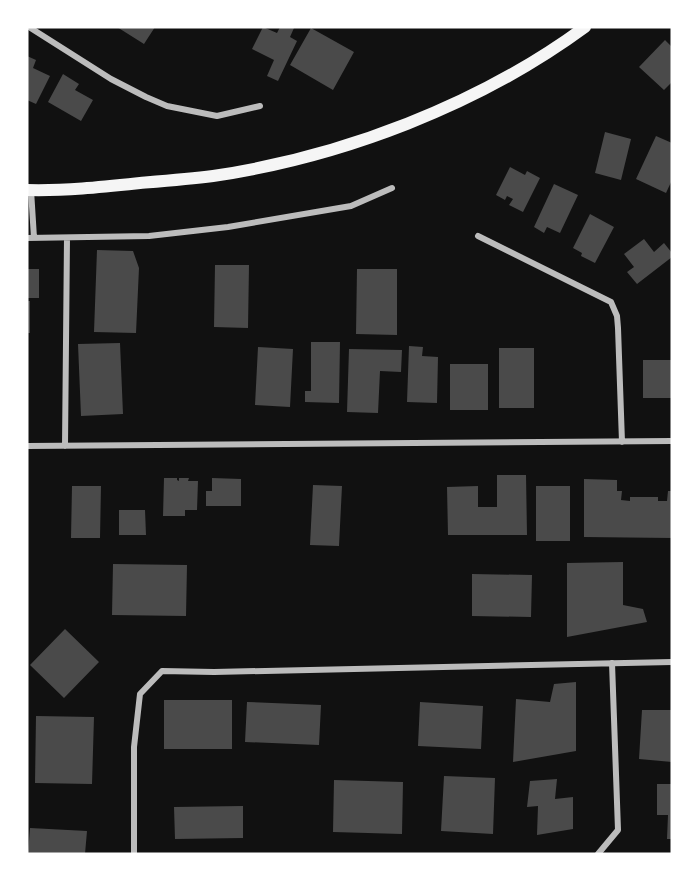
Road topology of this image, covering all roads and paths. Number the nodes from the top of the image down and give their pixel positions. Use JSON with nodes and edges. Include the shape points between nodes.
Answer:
{"nodes":[{"id":1,"x":29,"y":27,"type":"edge"},
{"id":2,"x":585,"y":27,"type":"edge"},
{"id":3,"x":260,"y":106,"type":"dead end"},
{"id":4,"x":392,"y":188,"type":"dead end"},
{"id":5,"x":29,"y":190,"type":"edge"},
{"id":6,"x":478,"y":236,"type":"dead end"},
{"id":7,"x":30,"y":238,"type":"edge"},
{"id":8,"x":67,"y":238,"type":"junction"},
{"id":9,"x":672,"y":441,"type":"edge"},
{"id":10,"x":622,"y":442,"type":"junction"},
{"id":11,"x":27,"y":446,"type":"edge"},
{"id":12,"x":65,"y":446,"type":"junction"},
{"id":13,"x":672,"y":662,"type":"edge"},
{"id":14,"x":612,"y":663,"type":"junction"},
{"id":15,"x":134,"y":854,"type":"edge"},
{"id":16,"x":598,"y":854,"type":"edge"}],
"edges":[{"from":1,"to":3,"type":"street","via":[[111,79],[167,106],[217,116]]},
{"from":2,"to":5,"type":"main road","via":[[491,84],[429,115],[363,140],[213,176],[70,190]]},
{"from":4,"to":8,"type":"street","via":[[351,206],[228,227],[149,236]]},
{"from":5,"to":7,"type":"street"},
{"from":6,"to":10,"type":"street","via":[[611,302],[618,328]]},
{"from":7,"to":8,"type":"street"},
{"from":8,"to":12,"type":"street"},
{"from":9,"to":10,"type":"street"},
{"from":10,"to":12,"type":"street"},
{"from":11,"to":12,"type":"street"},
{"from":13,"to":14,"type":"street"},
{"from":14,"to":15,"type":"street","via":[[162,671],[140,694],[134,747]]},
{"from":14,"to":16,"type":"street","via":[[618,830]]}]}
